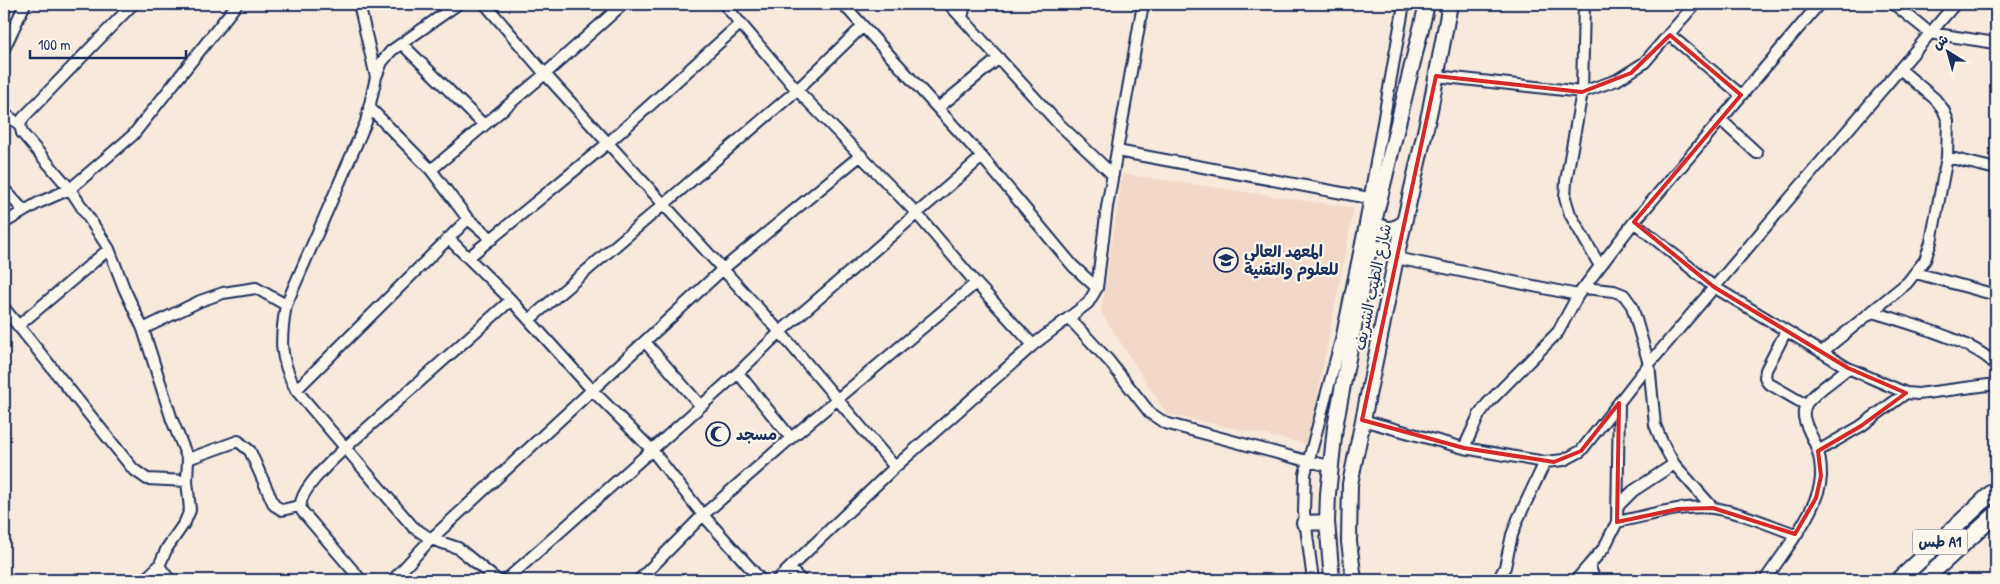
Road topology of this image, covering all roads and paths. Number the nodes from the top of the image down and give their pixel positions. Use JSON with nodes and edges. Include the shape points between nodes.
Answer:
{"nodes":[{"id":1,"x":25,"y":4,"type":"edge"},
{"id":2,"x":133,"y":4,"type":"edge"},
{"id":3,"x":237,"y":4,"type":"edge"},
{"id":4,"x":359,"y":4,"type":"edge"},
{"id":5,"x":458,"y":4,"type":"edge"},
{"id":6,"x":485,"y":4,"type":"edge"},
{"id":7,"x":623,"y":4,"type":"edge"},
{"id":8,"x":724,"y":4,"type":"edge"},
{"id":9,"x":843,"y":4,"type":"edge"},
{"id":10,"x":949,"y":4,"type":"edge"},
{"id":11,"x":965,"y":4,"type":"edge"},
{"id":12,"x":1075,"y":4,"type":"edge"},
{"id":13,"x":1084,"y":4,"type":"edge"},
{"id":14,"x":1143,"y":4,"type":"edge"},
{"id":15,"x":1404,"y":4,"type":"edge"},
{"id":16,"x":1426,"y":4,"type":"edge"},
{"id":17,"x":1450,"y":4,"type":"edge"},
{"id":18,"x":1584,"y":4,"type":"edge"},
{"id":19,"x":1695,"y":4,"type":"edge"},
{"id":20,"x":1819,"y":4,"type":"edge"},
{"id":21,"x":1894,"y":4,"type":"edge"},
{"id":22,"x":1955,"y":4,"type":"edge"},
{"id":23,"x":962,"y":18,"type":"junction"},
{"id":24,"x":741,"y":23,"type":"junction"},
{"id":25,"x":862,"y":27,"type":"junction"},
{"id":26,"x":1930,"y":33,"type":"junction"},
{"id":27,"x":1670,"y":35,"type":"junction"},
{"id":28,"x":402,"y":44,"type":"junction"},
{"id":29,"x":1996,"y":45,"type":"edge"},
{"id":30,"x":4,"y":49,"type":"edge"},
{"id":31,"x":999,"y":58,"type":"junction"},
{"id":32,"x":1900,"y":69,"type":"junction"},
{"id":33,"x":545,"y":74,"type":"junction"},
{"id":34,"x":1436,"y":76,"type":"junction"},
{"id":35,"x":376,"y":77,"type":"junction"},
{"id":36,"x":797,"y":90,"type":"junction"},
{"id":37,"x":1582,"y":92,"type":"junction"},
{"id":38,"x":1741,"y":96,"type":"junction"},
{"id":39,"x":369,"y":107,"type":"junction"},
{"id":40,"x":938,"y":108,"type":"junction"},
{"id":41,"x":4,"y":113,"type":"edge"},
{"id":42,"x":1721,"y":120,"type":"junction"},
{"id":43,"x":20,"y":125,"type":"junction"},
{"id":44,"x":484,"y":125,"type":"junction"},
{"id":45,"x":608,"y":143,"type":"junction"},
{"id":46,"x":1117,"y":151,"type":"junction"},
{"id":47,"x":1757,"y":154,"type":"dead end"},
{"id":48,"x":861,"y":155,"type":"junction"},
{"id":49,"x":982,"y":157,"type":"junction"},
{"id":50,"x":1947,"y":157,"type":"junction"},
{"id":51,"x":1996,"y":169,"type":"edge"},
{"id":52,"x":431,"y":170,"type":"junction"},
{"id":53,"x":1113,"y":175,"type":"junction"},
{"id":54,"x":4,"y":189,"type":"edge"},
{"id":55,"x":70,"y":190,"type":"junction"},
{"id":56,"x":1369,"y":198,"type":"junction"},
{"id":57,"x":665,"y":204,"type":"junction"},
{"id":58,"x":24,"y":211,"type":"junction"},
{"id":59,"x":917,"y":214,"type":"junction"},
{"id":60,"x":468,"y":219,"type":"junction"},
{"id":61,"x":1374,"y":222,"type":"junction"},
{"id":62,"x":1634,"y":222,"type":"junction"},
{"id":63,"x":4,"y":223,"type":"edge"},
{"id":64,"x":1404,"y":223,"type":"junction"},
{"id":65,"x":448,"y":238,"type":"junction"},
{"id":66,"x":492,"y":239,"type":"junction"},
{"id":67,"x":109,"y":249,"type":"junction"},
{"id":68,"x":1369,"y":252,"type":"junction"},
{"id":69,"x":469,"y":257,"type":"junction"},
{"id":70,"x":1396,"y":258,"type":"junction"},
{"id":71,"x":1600,"y":266,"type":"junction"},
{"id":72,"x":723,"y":268,"type":"junction"},
{"id":73,"x":1916,"y":273,"type":"junction"},
{"id":74,"x":976,"y":283,"type":"junction"},
{"id":75,"x":1714,"y":287,"type":"junction"},
{"id":76,"x":1097,"y":288,"type":"junction"},
{"id":77,"x":1581,"y":292,"type":"junction"},
{"id":78,"x":1996,"y":295,"type":"edge"},
{"id":79,"x":511,"y":300,"type":"junction"},
{"id":80,"x":286,"y":305,"type":"junction"},
{"id":81,"x":4,"y":308,"type":"edge"},
{"id":82,"x":1873,"y":312,"type":"junction"},
{"id":83,"x":1069,"y":318,"type":"junction"},
{"id":84,"x":529,"y":320,"type":"junction"},
{"id":85,"x":18,"y":326,"type":"junction"},
{"id":86,"x":143,"y":329,"type":"junction"},
{"id":87,"x":1786,"y":331,"type":"junction"},
{"id":88,"x":780,"y":332,"type":"junction"},
{"id":89,"x":645,"y":342,"type":"junction"},
{"id":90,"x":1033,"y":345,"type":"junction"},
{"id":91,"x":1822,"y":352,"type":"junction"},
{"id":92,"x":1649,"y":364,"type":"junction"},
{"id":93,"x":1996,"y":366,"type":"edge"},
{"id":94,"x":1848,"y":368,"type":"junction"},
{"id":95,"x":738,"y":372,"type":"junction"},
{"id":96,"x":1996,"y":384,"type":"edge"},
{"id":97,"x":296,"y":390,"type":"junction"},
{"id":98,"x":593,"y":391,"type":"junction"},
{"id":99,"x":1906,"y":393,"type":"junction"},
{"id":100,"x":837,"y":400,"type":"junction"},
{"id":101,"x":1619,"y":403,"type":"junction"},
{"id":102,"x":700,"y":405,"type":"junction"},
{"id":103,"x":1806,"y":405,"type":"junction"},
{"id":104,"x":1362,"y":420,"type":"junction"},
{"id":105,"x":791,"y":438,"type":"junction"},
{"id":106,"x":346,"y":447,"type":"junction"},
{"id":107,"x":1464,"y":448,"type":"junction"},
{"id":108,"x":651,"y":449,"type":"junction"},
{"id":109,"x":1818,"y":451,"type":"junction"},
{"id":110,"x":188,"y":459,"type":"junction"},
{"id":111,"x":1307,"y":461,"type":"junction"},
{"id":112,"x":1545,"y":462,"type":"junction"},
{"id":113,"x":1674,"y":464,"type":"junction"},
{"id":114,"x":1330,"y":466,"type":"junction"},
{"id":115,"x":895,"y":467,"type":"junction"},
{"id":116,"x":187,"y":481,"type":"junction"},
{"id":117,"x":1996,"y":489,"type":"edge"},
{"id":118,"x":299,"y":506,"type":"junction"},
{"id":119,"x":1618,"y":507,"type":"junction"},
{"id":120,"x":1713,"y":508,"type":"junction"},
{"id":121,"x":703,"y":514,"type":"junction"},
{"id":122,"x":1993,"y":517,"type":"edge"},
{"id":123,"x":1327,"y":522,"type":"junction"},
{"id":124,"x":1618,"y":522,"type":"junction"},
{"id":125,"x":1304,"y":523,"type":"junction"},
{"id":126,"x":1795,"y":534,"type":"junction"},
{"id":127,"x":431,"y":539,"type":"junction"},
{"id":128,"x":1589,"y":565,"type":"junction"},
{"id":129,"x":159,"y":566,"type":"junction"},
{"id":130,"x":790,"y":569,"type":"junction"},
{"id":131,"x":144,"y":580,"type":"edge"},
{"id":132,"x":170,"y":580,"type":"edge"},
{"id":133,"x":361,"y":580,"type":"edge"},
{"id":134,"x":393,"y":580,"type":"edge"},
{"id":135,"x":497,"y":580,"type":"edge"},
{"id":136,"x":506,"y":580,"type":"edge"},
{"id":137,"x":639,"y":580,"type":"edge"},
{"id":138,"x":761,"y":580,"type":"edge"},
{"id":139,"x":777,"y":580,"type":"edge"},
{"id":140,"x":801,"y":580,"type":"edge"},
{"id":141,"x":1313,"y":580,"type":"edge"},
{"id":142,"x":1332,"y":580,"type":"edge"},
{"id":143,"x":1354,"y":580,"type":"edge"},
{"id":144,"x":1498,"y":580,"type":"edge"},
{"id":145,"x":1576,"y":580,"type":"edge"},
{"id":146,"x":1595,"y":580,"type":"edge"},
{"id":147,"x":1765,"y":580,"type":"edge"},
{"id":148,"x":1899,"y":580,"type":"edge"},
{"id":149,"x":1924,"y":580,"type":"edge"}],
"edges":[{"from":1,"to":30,"type":"street"},
{"from":2,"to":43,"type":"street","via":[[23,118]]},
{"from":3,"to":55,"type":"street","via":[[133,135]]},
{"from":4,"to":35,"type":"street"},
{"from":5,"to":28,"type":"street"},
{"from":6,"to":33,"type":"street"},
{"from":7,"to":33,"type":"street"},
{"from":8,"to":24,"type":"street"},
{"from":9,"to":25,"type":"street"},
{"from":10,"to":23,"type":"street"},
{"from":11,"to":23,"type":"street"},
{"from":12,"to":13,"type":"street"},
{"from":14,"to":46,"type":"street"},
{"from":15,"to":56,"type":"street"},
{"from":16,"to":61,"type":"main road","name":"شارع الطيب الشريف"},
{"from":17,"to":34,"type":"main road","name":"شارع الطيب الشريف"},
{"from":18,"to":37,"type":"street"},
{"from":19,"to":27,"type":"street"},
{"from":20,"to":38,"type":"street"},
{"from":21,"to":26,"type":"street"},
{"from":22,"to":26,"type":"street"},
{"from":23,"to":31,"type":"street"},
{"from":24,"to":36,"type":"street"},
{"from":24,"to":45,"type":"street"},
{"from":25,"to":36,"type":"street"},
{"from":25,"to":40,"type":"street"},
{"from":26,"to":29,"type":"street"},
{"from":26,"to":32,"type":"street"},
{"from":27,"to":37,"type":"street","via":[[1631,73]]},
{"from":27,"to":38,"type":"street"},
{"from":28,"to":35,"type":"street","via":[[382,62]]},
{"from":28,"to":44,"type":"street"},
{"from":31,"to":40,"type":"street"},
{"from":31,"to":53,"type":"street","via":[[1057,122]]},
{"from":32,"to":50,"type":"street","via":[[1943,109],[1948,122]]},
{"from":32,"to":75,"type":"street"},
{"from":33,"to":44,"type":"street"},
{"from":33,"to":45,"type":"street"},
{"from":34,"to":37,"type":"street"},
{"from":34,"to":64,"type":"main road","name":"شارع الطيب الشريف"},
{"from":35,"to":39,"type":"street"},
{"from":36,"to":48,"type":"street"},
{"from":36,"to":57,"type":"street"},
{"from":37,"to":71,"type":"street","via":[[1565,198],[1570,214]]},
{"from":38,"to":42,"type":"street"},
{"from":39,"to":52,"type":"street"},
{"from":39,"to":80,"type":"street","via":[[366,122]]},
{"from":40,"to":49,"type":"street"},
{"from":41,"to":43,"type":"street"},
{"from":42,"to":47,"type":"street"},
{"from":42,"to":62,"type":"street"},
{"from":43,"to":55,"type":"street","via":[[22,133]]},
{"from":44,"to":52,"type":"street"},
{"from":45,"to":57,"type":"street"},
{"from":45,"to":66,"type":"street"},
{"from":46,"to":53,"type":"street"},
{"from":46,"to":56,"type":"street"},
{"from":48,"to":59,"type":"street"},
{"from":48,"to":72,"type":"street"},
{"from":49,"to":59,"type":"street"},
{"from":49,"to":76,"type":"street","via":[[1073,266]]},
{"from":50,"to":51,"type":"street"},
{"from":50,"to":73,"type":"street","via":[[1931,242]]},
{"from":52,"to":60,"type":"street"},
{"from":53,"to":76,"type":"street"},
{"from":54,"to":58,"type":"street"},
{"from":55,"to":58,"type":"street"},
{"from":55,"to":67,"type":"street"},
{"from":56,"to":111,"type":"street","via":[[1341,340]]},
{"from":57,"to":72,"type":"street"},
{"from":57,"to":84,"type":"street"},
{"from":58,"to":63,"type":"street"},
{"from":59,"to":74,"type":"street"},
{"from":59,"to":88,"type":"street"},
{"from":60,"to":65,"type":"street"},
{"from":60,"to":66,"type":"street"},
{"from":61,"to":64,"type":"main road","via":[[1386,229]]},
{"from":61,"to":68,"type":"main road","name":"شارع الطيب الشريف"},
{"from":62,"to":71,"type":"street"},
{"from":62,"to":75,"type":"street"},
{"from":64,"to":70,"type":"main road","name":"شارع الطيب الشريف"},
{"from":65,"to":69,"type":"street"},
{"from":65,"to":97,"type":"street"},
{"from":66,"to":69,"type":"street"},
{"from":67,"to":85,"type":"street"},
{"from":67,"to":86,"type":"street"},
{"from":68,"to":70,"type":"main road","via":[[1384,248]]},
{"from":68,"to":114,"type":"main road","name":"شارع الطيب الشريف"},
{"from":69,"to":79,"type":"street"},
{"from":70,"to":77,"type":"street"},
{"from":70,"to":104,"type":"main road","name":"شارع الطيب الشريف"},
{"from":71,"to":77,"type":"street"},
{"from":72,"to":88,"type":"street"},
{"from":72,"to":89,"type":"street"},
{"from":73,"to":78,"type":"street"},
{"from":73,"to":82,"type":"street"},
{"from":74,"to":90,"type":"street"},
{"from":74,"to":100,"type":"street"},
{"from":75,"to":87,"type":"street"},
{"from":75,"to":92,"type":"street"},
{"from":76,"to":83,"type":"street","via":[[1088,303]]},
{"from":77,"to":92,"type":"street","via":[[1614,291],[1624,295],[1632,306]]},
{"from":77,"to":107,"type":"street","via":[[1558,332],[1483,410]]},
{"from":79,"to":84,"type":"street"},
{"from":79,"to":106,"type":"street"},
{"from":80,"to":86,"type":"street","via":[[256,288],[223,293]]},
{"from":80,"to":97,"type":"street","via":[[281,337],[286,371]]},
{"from":81,"to":85,"type":"street"},
{"from":82,"to":91,"type":"street"},
{"from":82,"to":93,"type":"street","via":[[1962,343],[1985,355]]},
{"from":83,"to":90,"type":"street"},
{"from":83,"to":111,"type":"street","via":[[1150,412],[1165,423]]},
{"from":84,"to":98,"type":"street"},
{"from":85,"to":116,"type":"street","via":[[133,469],[147,479]]},
{"from":86,"to":110,"type":"street"},
{"from":87,"to":91,"type":"street"},
{"from":87,"to":103,"type":"street","via":[[1765,377],[1768,383]]},
{"from":88,"to":95,"type":"street"},
{"from":88,"to":100,"type":"street"},
{"from":89,"to":98,"type":"street"},
{"from":89,"to":102,"type":"street"},
{"from":90,"to":115,"type":"street"},
{"from":91,"to":94,"type":"street"},
{"from":92,"to":101,"type":"street"},
{"from":92,"to":113,"type":"street","via":[[1655,424]]},
{"from":94,"to":99,"type":"street"},
{"from":94,"to":103,"type":"street"},
{"from":95,"to":102,"type":"street"},
{"from":95,"to":105,"type":"street"},
{"from":96,"to":99,"type":"street","via":[[1937,393]]},
{"from":97,"to":106,"type":"street"},
{"from":98,"to":108,"type":"street"},
{"from":98,"to":127,"type":"street"},
{"from":99,"to":109,"type":"street","via":[[1862,426]]},
{"from":100,"to":105,"type":"street"},
{"from":100,"to":115,"type":"street"},
{"from":101,"to":112,"type":"street","via":[[1581,451],[1564,460]]},
{"from":101,"to":119,"type":"street"},
{"from":102,"to":108,"type":"street"},
{"from":103,"to":109,"type":"street","via":[[1804,417]]},
{"from":104,"to":107,"type":"street"},
{"from":104,"to":143,"type":"main road","name":"شارع الطيب الشريف","via":[[1350,484],[1349,542]]},
{"from":105,"to":121,"type":"street"},
{"from":106,"to":118,"type":"street","via":[[320,472],[300,499]]},
{"from":106,"to":127,"type":"street","via":[[413,527]]},
{"from":107,"to":112,"type":"street"},
{"from":108,"to":121,"type":"street"},
{"from":108,"to":136,"type":"street"},
{"from":109,"to":126,"type":"street","via":[[1821,476],[1816,498]]},
{"from":110,"to":116,"type":"street"},
{"from":110,"to":118,"type":"street","via":[[238,441],[250,450],[274,505],[282,510]]},
{"from":111,"to":114,"type":"street"},
{"from":111,"to":125,"type":"street"},
{"from":112,"to":144,"type":"street","via":[[1518,519],[1505,567]]},
{"from":113,"to":119,"type":"street","via":[[1633,491]]},
{"from":113,"to":120,"type":"street"},
{"from":114,"to":123,"type":"main road","name":"شارع الطيب الشريف"},
{"from":115,"to":130,"type":"street"},
{"from":116,"to":129,"type":"street","via":[[190,510],[166,548]]},
{"from":117,"to":148,"type":"highway","number":"طس A1"},
{"from":118,"to":133,"type":"street"},
{"from":119,"to":124,"type":"street"},
{"from":120,"to":124,"type":"street","via":[[1678,510]]},
{"from":120,"to":126,"type":"street"},
{"from":121,"to":137,"type":"street"},
{"from":121,"to":138,"type":"street"},
{"from":122,"to":149,"type":"highway","number":"طس A1"},
{"from":123,"to":125,"type":"main road"},
{"from":123,"to":142,"type":"main road","name":"شارع الطيب الشريف"},
{"from":124,"to":128,"type":"street","via":[[1604,548]]},
{"from":125,"to":141,"type":"street"},
{"from":126,"to":147,"type":"street"},
{"from":127,"to":134,"type":"street"},
{"from":127,"to":135,"type":"street","via":[[458,548]]},
{"from":128,"to":145,"type":"street"},
{"from":128,"to":146,"type":"street"},
{"from":129,"to":131,"type":"street"},
{"from":129,"to":132,"type":"street"},
{"from":130,"to":139,"type":"street"},
{"from":130,"to":140,"type":"street"}]}
